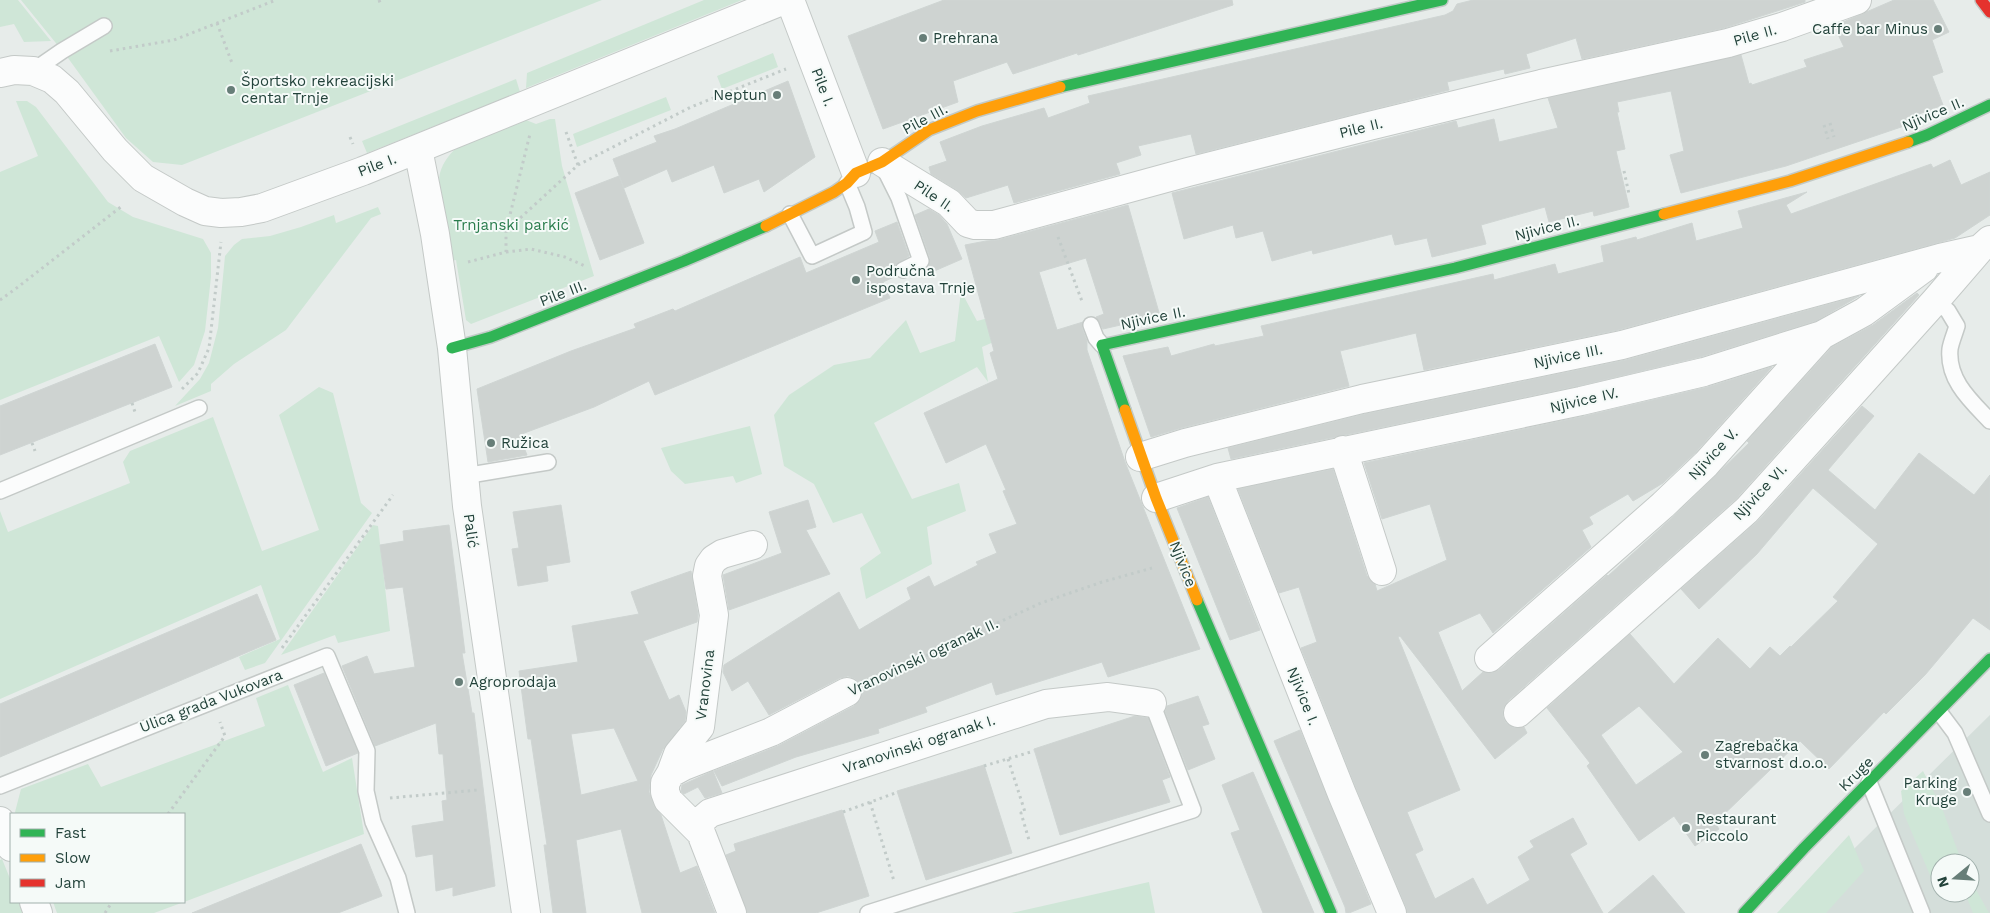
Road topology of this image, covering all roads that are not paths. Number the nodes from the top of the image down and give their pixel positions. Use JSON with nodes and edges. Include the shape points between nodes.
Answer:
{"nodes":[{"id":1,"x":784,"y":0,"type":"edge"},
{"id":2,"x":790,"y":0,"type":"edge"},
{"id":3,"x":1442,"y":0,"type":"edge"},
{"id":4,"x":1857,"y":0,"type":"edge"},
{"id":5,"x":1981,"y":0,"type":"edge"},
{"id":6,"x":1990,"y":12,"type":"edge"},
{"id":7,"x":104,"y":26,"type":"dead end"},
{"id":8,"x":33,"y":71,"type":"junction"},
{"id":9,"x":0,"y":73,"type":"edge"},
{"id":10,"x":1990,"y":106,"type":"edge"},
{"id":11,"x":418,"y":149,"type":"junction"},
{"id":12,"x":882,"y":162,"type":"junction"},
{"id":13,"x":852,"y":178,"type":"junction"},
{"id":14,"x":790,"y":214,"type":"junction"},
{"id":15,"x":1987,"y":250,"type":"edge"},
{"id":16,"x":1940,"y":258,"type":"junction"},
{"id":17,"x":903,"y":270,"type":"dead end"},
{"id":18,"x":1936,"y":300,"type":"junction"},
{"id":19,"x":1091,"y":325,"type":"road end"},
{"id":20,"x":1822,"y":335,"type":"junction"},
{"id":21,"x":1102,"y":345,"type":"junction"},
{"id":22,"x":452,"y":348,"type":"junction"},
{"id":23,"x":199,"y":408,"type":"dead end"},
{"id":24,"x":1990,"y":421,"type":"edge"},
{"id":25,"x":1343,"y":450,"type":"junction"},
{"id":26,"x":1140,"y":457,"type":"junction"},
{"id":27,"x":548,"y":462,"type":"dead end"},
{"id":28,"x":464,"y":476,"type":"junction"},
{"id":29,"x":1217,"y":478,"type":"junction"},
{"id":30,"x":0,"y":491,"type":"edge"},
{"id":31,"x":1156,"y":498,"type":"junction"},
{"id":32,"x":753,"y":545,"type":"dead end"},
{"id":33,"x":1382,"y":571,"type":"dead end"},
{"id":34,"x":1489,"y":658,"type":"dead end"},
{"id":35,"x":1990,"y":659,"type":"edge"},
{"id":36,"x":847,"y":692,"type":"road end"},
{"id":37,"x":1152,"y":703,"type":"joint"},
{"id":38,"x":1940,"y":712,"type":"junction"},
{"id":39,"x":1518,"y":713,"type":"dead end"},
{"id":40,"x":671,"y":773,"type":"junction"},
{"id":41,"x":1869,"y":782,"type":"junction"},
{"id":42,"x":0,"y":786,"type":"edge"},
{"id":43,"x":1990,"y":814,"type":"edge"},
{"id":44,"x":0,"y":821,"type":"edge"},
{"id":45,"x":695,"y":826,"type":"junction"},
{"id":46,"x":10,"y":845,"type":"edge"},
{"id":47,"x":407,"y":913,"type":"edge"},
{"id":48,"x":526,"y":913,"type":"edge"},
{"id":49,"x":732,"y":913,"type":"edge"},
{"id":50,"x":871,"y":913,"type":"edge"},
{"id":51,"x":1330,"y":913,"type":"edge"},
{"id":52,"x":1392,"y":913,"type":"edge"},
{"id":53,"x":1744,"y":913,"type":"edge"},
{"id":54,"x":1922,"y":913,"type":"edge"}],
"edges":[{"from":1,"to":11,"type":"street","name":"Pile I."},
{"from":2,"to":13,"type":"street","name":"Pile I."},
{"from":3,"to":12,"type":"street","name":"Pile III.","via":[[1050,89],[977,111],[929,130]]},
{"from":4,"to":12,"type":"street","name":"Pile II.","via":[[1728,43],[1541,84],[1188,172],[994,225],[968,223],[950,203]]},
{"from":5,"to":6,"type":"street"},
{"from":7,"to":8,"type":"lane"},
{"from":8,"to":9,"type":"street","name":"Pile I."},
{"from":8,"to":11,"type":"street","name":"Pile I.","via":[[67,92],[143,178],[205,210],[221,213],[262,208]]},
{"from":10,"to":21,"type":"street","name":"Njivice II.","via":[[1927,135],[1790,181],[1455,268]]},
{"from":11,"to":22,"type":"street","name":"Palić"},
{"from":12,"to":13,"type":"street","name":"Pile III."},
{"from":12,"to":17,"type":"lane","via":[[899,198],[921,261]]},
{"from":13,"to":14,"type":"street","name":"Pile III."},
{"from":13,"to":14,"type":"lane","via":[[864,232],[812,256]]},
{"from":14,"to":22,"type":"street","name":"Pile III.","via":[[596,296],[491,337]]},
{"from":15,"to":16,"type":"street","name":"Njivice III."},
{"from":15,"to":18,"type":"street","name":"Njivice VI."},
{"from":16,"to":20,"type":"street","name":"Njivice V.","via":[[1864,312]]},
{"from":16,"to":26,"type":"street","name":"Njivice III.","via":[[1622,345],[1362,399]]},
{"from":18,"to":24,"type":"lane","via":[[1957,326],[1950,349],[1952,373],[1964,394]]},
{"from":18,"to":39,"type":"street","name":"Njivice VI.","via":[[1747,510]]},
{"from":19,"to":21,"type":"lane","name":"Njivice"},
{"from":20,"to":25,"type":"street","name":"Njivice IV.","via":[[1704,372]]},
{"from":20,"to":34,"type":"street","name":"Njivice V.","via":[[1706,464]]},
{"from":21,"to":26,"type":"street","name":"Njivice"},
{"from":22,"to":28,"type":"street","name":"Palić"},
{"from":23,"to":30,"type":"lane"},
{"from":25,"to":29,"type":"street","name":"Njivice IV."},
{"from":25,"to":33,"type":"street"},
{"from":26,"to":31,"type":"street","name":"Njivice"},
{"from":27,"to":28,"type":"lane"},
{"from":28,"to":48,"type":"street","name":"Palić"},
{"from":29,"to":31,"type":"street","name":"Njivice IV."},
{"from":29,"to":52,"type":"street","name":"Njivice I."},
{"from":31,"to":51,"type":"street","name":"Njivice"},
{"from":32,"to":40,"type":"street","name":"Vranovina","via":[[722,554],[709,566],[707,576],[714,615],[704,708],[700,727],[678,754]]},
{"from":35,"to":38,"type":"street","name":"Kruge"},
{"from":36,"to":40,"type":"street","name":"Vranovinski ogranak II.","via":[[771,732]]},
{"from":37,"to":45,"type":"street","name":"Vranovinski ogranak I.","via":[[1108,697],[1046,704],[710,813]]},
{"from":37,"to":50,"type":"lane","via":[[1193,810]]},
{"from":38,"to":41,"type":"street","name":"Kruge"},
{"from":38,"to":43,"type":"lane","via":[[1955,733]]},
{"from":40,"to":45,"type":"street","name":"Vranovina","via":[[664,783],[668,800]]},
{"from":41,"to":53,"type":"street","name":"Kruge"},
{"from":41,"to":54,"type":"lane"},
{"from":42,"to":47,"type":"lane","name":"Ulica grada Vukovara","via":[[327,656],[367,751],[366,790],[373,822],[398,878]]},
{"from":44,"to":46,"type":"street"},
{"from":45,"to":49,"type":"street","name":"Vranovina","via":[[706,844]]}]}
